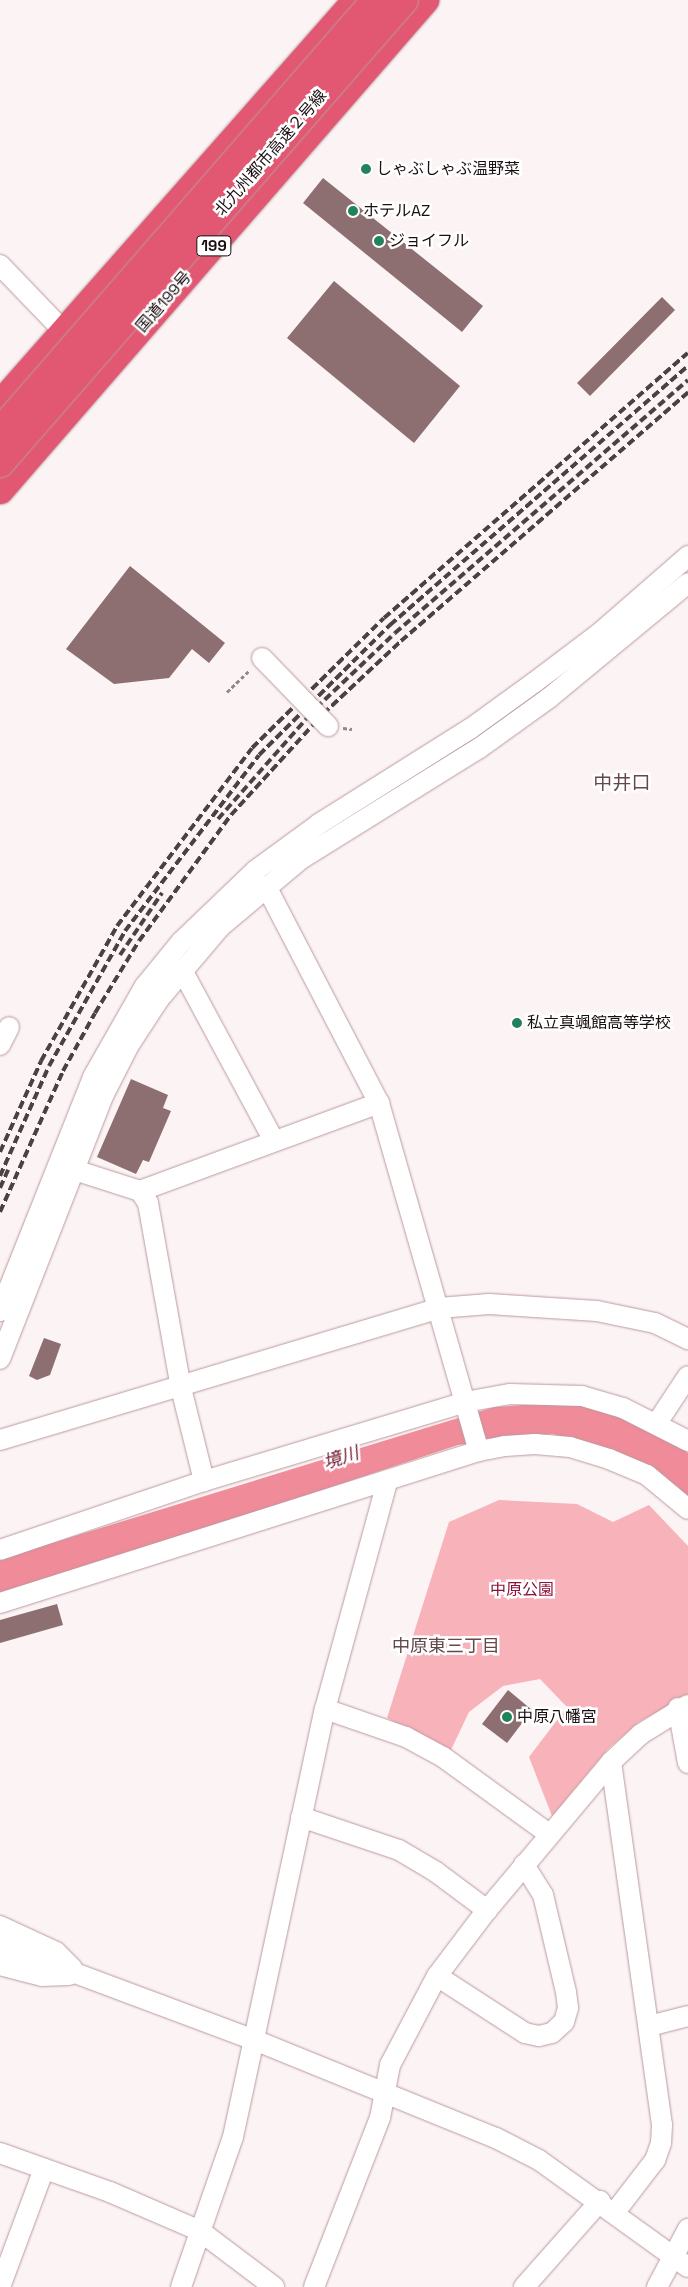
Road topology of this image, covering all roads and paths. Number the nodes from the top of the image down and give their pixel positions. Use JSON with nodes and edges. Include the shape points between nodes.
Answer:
{"nodes":[{"id":1,"x":357,"y":0,"type":"edge"},
{"id":2,"x":376,"y":0,"type":"edge"},
{"id":3,"x":404,"y":0,"type":"edge"},
{"id":4,"x":425,"y":0,"type":"edge"},
{"id":5,"x":0,"y":265,"type":"edge"},
{"id":6,"x":63,"y":331,"type":"junction"},
{"id":7,"x":103,"y":373,"type":"junction"},
{"id":8,"x":0,"y":405,"type":"edge"},
{"id":9,"x":0,"y":432,"type":"edge"},
{"id":10,"x":0,"y":463,"type":"edge"},
{"id":11,"x":0,"y":490,"type":"edge"},
{"id":12,"x":688,"y":556,"type":"edge"},
{"id":13,"x":688,"y":583,"type":"edge"},
{"id":14,"x":262,"y":658,"type":"joint"},
{"id":15,"x":227,"y":692,"type":"dead end"},
{"id":16,"x":328,"y":726,"type":"dead end"},
{"id":17,"x":266,"y":886,"type":"junction"},
{"id":18,"x":182,"y":970,"type":"junction"},
{"id":19,"x":9,"y":1027,"type":"dead end"},
{"id":20,"x":0,"y":1046,"type":"edge"},
{"id":21,"x":379,"y":1103,"type":"junction"},
{"id":22,"x":274,"y":1141,"type":"junction"},
{"id":23,"x":66,"y":1167,"type":"junction"},
{"id":24,"x":140,"y":1191,"type":"junction"},
{"id":25,"x":439,"y":1308,"type":"junction"},
{"id":26,"x":0,"y":1311,"type":"edge"},
{"id":27,"x":688,"y":1339,"type":"edge"},
{"id":28,"x":0,"y":1359,"type":"edge"},
{"id":29,"x":688,"y":1376,"type":"edge"},
{"id":30,"x":181,"y":1388,"type":"junction"},
{"id":31,"x":466,"y":1405,"type":"junction"},
{"id":32,"x":657,"y":1423,"type":"junction"},
{"id":33,"x":0,"y":1440,"type":"edge"},
{"id":34,"x":688,"y":1441,"type":"edge"},
{"id":35,"x":478,"y":1448,"type":"junction"},
{"id":36,"x":204,"y":1481,"type":"junction"},
{"id":37,"x":387,"y":1483,"type":"junction"},
{"id":38,"x":688,"y":1509,"type":"edge"},
{"id":39,"x":0,"y":1550,"type":"edge"},
{"id":40,"x":0,"y":1603,"type":"edge"},
{"id":41,"x":683,"y":1706,"type":"edge"},
{"id":42,"x":325,"y":1710,"type":"junction"},
{"id":43,"x":611,"y":1762,"type":"junction"},
{"id":44,"x":688,"y":1763,"type":"edge"},
{"id":45,"x":301,"y":1817,"type":"junction"},
{"id":46,"x":549,"y":1834,"type":"junction"},
{"id":47,"x":524,"y":1864,"type":"junction"},
{"id":48,"x":486,"y":1910,"type":"junction"},
{"id":49,"x":0,"y":1926,"type":"edge"},
{"id":50,"x":4,"y":1953,"type":"edge"},
{"id":51,"x":79,"y":1975,"type":"junction"},
{"id":52,"x":436,"y":1976,"type":"junction"},
{"id":53,"x":688,"y":2016,"type":"edge"},
{"id":54,"x":649,"y":2026,"type":"junction"},
{"id":55,"x":252,"y":2039,"type":"junction"},
{"id":56,"x":385,"y":2091,"type":"junction"},
{"id":57,"x":0,"y":2153,"type":"edge"},
{"id":58,"x":44,"y":2168,"type":"junction"},
{"id":59,"x":608,"y":2207,"type":"junction"},
{"id":60,"x":688,"y":2229,"type":"edge"},
{"id":61,"x":200,"y":2231,"type":"junction"},
{"id":62,"x":681,"y":2261,"type":"edge"},
{"id":63,"x":0,"y":2286,"type":"edge"},
{"id":64,"x":181,"y":2287,"type":"edge"},
{"id":65,"x":274,"y":2287,"type":"edge"},
{"id":66,"x":314,"y":2287,"type":"edge"},
{"id":67,"x":524,"y":2287,"type":"edge"},
{"id":68,"x":657,"y":2287,"type":"edge"}],
"edges":[{"from":1,"to":6,"type":"highway"},
{"from":2,"to":9,"type":"highway","name":"北九州都市高速２号線","bridge":true},
{"from":3,"to":10,"type":"highway","name":"北九州都市高速２号線","bridge":true},
{"from":4,"to":7,"type":"highway","name":"国道199号","number":"199"},
{"from":5,"to":6,"type":"street"},
{"from":6,"to":7,"type":"street"},
{"from":6,"to":8,"type":"highway"},
{"from":7,"to":11,"type":"highway","name":"国道199号","number":"199"},
{"from":12,"to":23,"type":"street","via":[[601,632],[535,682],[470,730],[319,824],[256,870],[214,908],[145,986],[113,1038],[93,1077]]},
{"from":13,"to":17,"type":"street","via":[[549,698],[478,749],[335,837]]},
{"from":14,"to":15,"type":"path"},
{"from":14,"to":16,"type":"street","bridge":true},
{"from":17,"to":18,"type":"street","via":[[220,927]]},
{"from":17,"to":21,"type":"street"},
{"from":18,"to":22,"type":"street"},
{"from":18,"to":23,"type":"street","via":[[129,1045]]},
{"from":19,"to":20,"type":"street"},
{"from":21,"to":22,"type":"street"},
{"from":21,"to":25,"type":"street"},
{"from":22,"to":24,"type":"street"},
{"from":23,"to":24,"type":"street"},
{"from":23,"to":26,"type":"street"},
{"from":23,"to":28,"type":"street"},
{"from":24,"to":30,"type":"street","via":[[148,1203]]},
{"from":25,"to":27,"type":"street","via":[[489,1304],[597,1311],[655,1323]]},
{"from":25,"to":30,"type":"street"},
{"from":25,"to":31,"type":"street"},
{"from":29,"to":32,"type":"street"},
{"from":30,"to":33,"type":"street"},
{"from":30,"to":36,"type":"street"},
{"from":31,"to":32,"type":"street","via":[[510,1394],[582,1396],[623,1408]]},
{"from":31,"to":35,"type":"street"},
{"from":31,"to":36,"type":"street"},
{"from":32,"to":34,"type":"street"},
{"from":35,"to":37,"type":"street"},
{"from":35,"to":38,"type":"street","via":[[535,1444],[570,1447],[647,1475]]},
{"from":36,"to":39,"type":"street"},
{"from":37,"to":40,"type":"street"},
{"from":37,"to":42,"type":"street"},
{"from":41,"to":43,"type":"street","via":[[640,1734]]},
{"from":41,"to":44,"type":"street"},
{"from":42,"to":45,"type":"street"},
{"from":42,"to":46,"type":"street","via":[[406,1737],[443,1757]]},
{"from":43,"to":46,"type":"street"},
{"from":43,"to":54,"type":"street"},
{"from":45,"to":48,"type":"street","via":[[399,1850],[436,1872]]},
{"from":45,"to":55,"type":"street"},
{"from":46,"to":47,"type":"street"},
{"from":47,"to":48,"type":"street"},
{"from":47,"to":52,"type":"street","via":[[543,1895],[566,1992],[568,2008],[564,2022],[552,2033],[539,2036],[525,2033]]},
{"from":48,"to":52,"type":"street"},
{"from":49,"to":51,"type":"street","via":[[30,1937],[56,1952]]},
{"from":50,"to":51,"type":"street","via":[[42,1976]]},
{"from":51,"to":55,"type":"street"},
{"from":52,"to":56,"type":"street","via":[[390,2065]]},
{"from":53,"to":54,"type":"street"},
{"from":54,"to":59,"type":"street","via":[[662,2125],[661,2143],[655,2160]]},
{"from":55,"to":56,"type":"street"},
{"from":55,"to":61,"type":"street","via":[[233,2137]]},
{"from":56,"to":59,"type":"street","via":[[540,2160]]},
{"from":56,"to":66,"type":"street","via":[[380,2118]]},
{"from":57,"to":58,"type":"street"},
{"from":58,"to":61,"type":"street","via":[[125,2198]]},
{"from":58,"to":63,"type":"street"},
{"from":59,"to":62,"type":"street"},
{"from":59,"to":67,"type":"street"},
{"from":60,"to":62,"type":"street"},
{"from":61,"to":64,"type":"street"},
{"from":61,"to":65,"type":"street"},
{"from":62,"to":68,"type":"street"}]}
